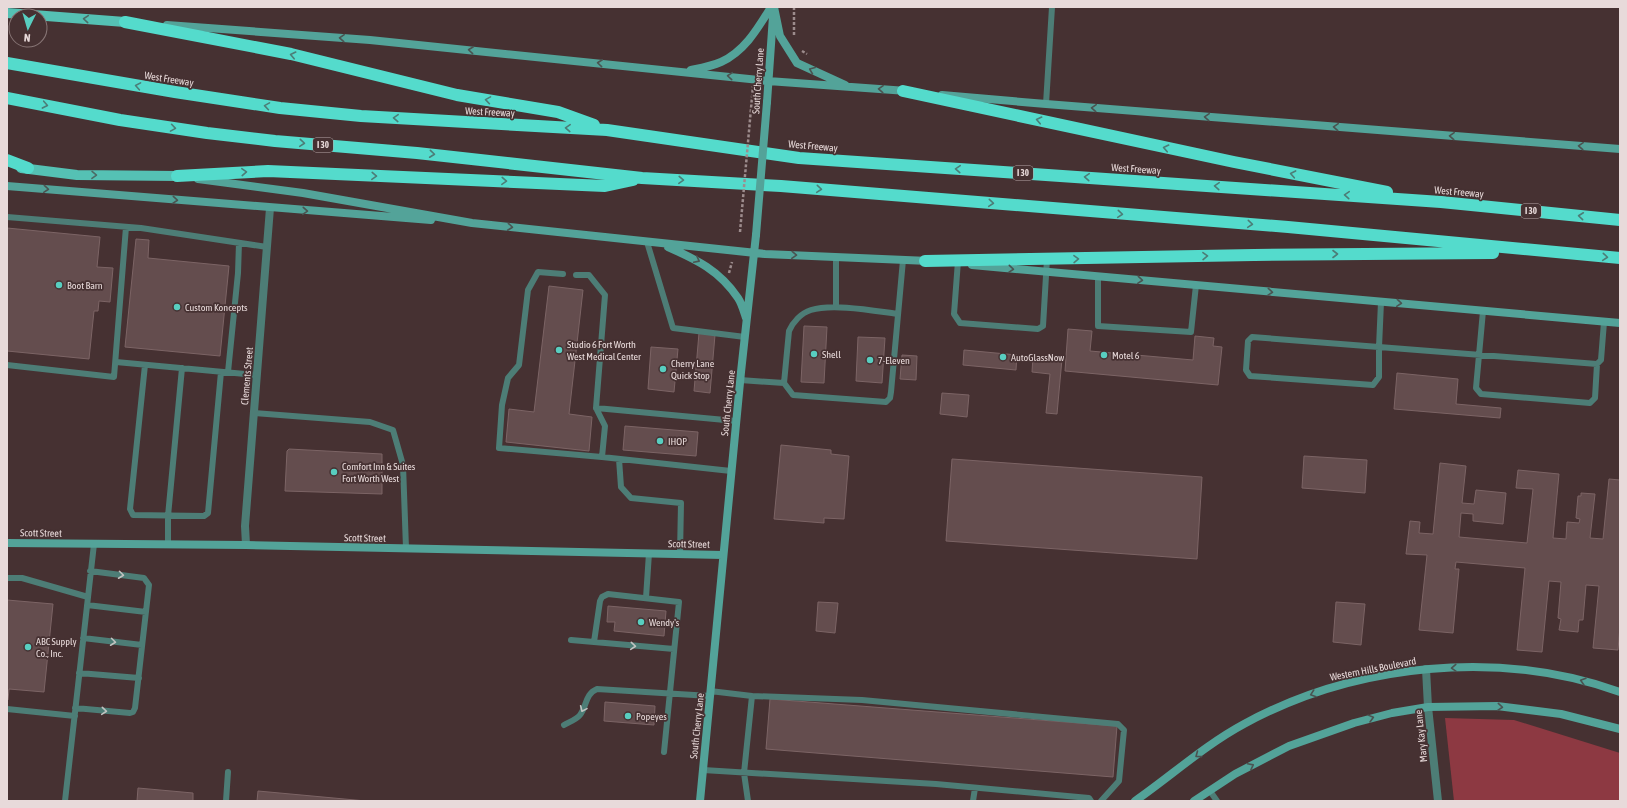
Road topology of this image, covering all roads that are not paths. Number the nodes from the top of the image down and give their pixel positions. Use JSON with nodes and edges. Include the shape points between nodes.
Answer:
{"nodes":[{"id":1,"x":773,"y":7,"type":"edge"},
{"id":2,"x":1052,"y":7,"type":"edge"},
{"id":3,"x":7,"y":13,"type":"edge"},
{"id":4,"x":125,"y":22,"type":"junction"},
{"id":5,"x":7,"y":63,"type":"edge"},
{"id":6,"x":687,"y":72,"type":"junction"},
{"id":7,"x":768,"y":81,"type":"junction"},
{"id":8,"x":847,"y":87,"type":"junction"},
{"id":9,"x":903,"y":91,"type":"junction"},
{"id":10,"x":7,"y":98,"type":"edge"},
{"id":11,"x":1046,"y":104,"type":"junction"},
{"id":12,"x":607,"y":130,"type":"junction"},
{"id":13,"x":1620,"y":149,"type":"edge"},
{"id":14,"x":7,"y":160,"type":"edge"},
{"id":15,"x":7,"y":166,"type":"edge"},
{"id":16,"x":28,"y":168,"type":"junction"},
{"id":17,"x":177,"y":176,"type":"junction"},
{"id":18,"x":642,"y":178,"type":"junction"},
{"id":19,"x":7,"y":186,"type":"edge"},
{"id":20,"x":1442,"y":202,"type":"junction"},
{"id":21,"x":270,"y":208,"type":"junction"},
{"id":22,"x":7,"y":218,"type":"edge"},
{"id":23,"x":1620,"y":220,"type":"edge"},
{"id":24,"x":472,"y":223,"type":"junction"},
{"id":25,"x":126,"y":227,"type":"junction"},
{"id":26,"x":647,"y":242,"type":"junction"},
{"id":27,"x":239,"y":243,"type":"junction"},
{"id":28,"x":662,"y":244,"type":"junction"},
{"id":29,"x":267,"y":247,"type":"junction"},
{"id":30,"x":755,"y":253,"type":"junction"},
{"id":31,"x":1563,"y":253,"type":"junction"},
{"id":32,"x":836,"y":257,"type":"junction"},
{"id":33,"x":1620,"y":258,"type":"edge"},
{"id":34,"x":903,"y":260,"type":"junction"},
{"id":35,"x":1046,"y":260,"type":"junction"},
{"id":36,"x":925,"y":261,"type":"joint"},
{"id":37,"x":958,"y":262,"type":"junction"},
{"id":38,"x":1046,"y":272,"type":"junction"},
{"id":39,"x":563,"y":274,"type":"dead end"},
{"id":40,"x":576,"y":275,"type":"dead end"},
{"id":41,"x":1098,"y":276,"type":"junction"},
{"id":42,"x":1196,"y":285,"type":"junction"},
{"id":43,"x":1381,"y":302,"type":"junction"},
{"id":44,"x":836,"y":307,"type":"junction"},
{"id":45,"x":1483,"y":311,"type":"junction"},
{"id":46,"x":898,"y":314,"type":"junction"},
{"id":47,"x":747,"y":320,"type":"junction"},
{"id":48,"x":1604,"y":322,"type":"junction"},
{"id":49,"x":1620,"y":323,"type":"edge"},
{"id":50,"x":745,"y":337,"type":"junction"},
{"id":51,"x":1379,"y":347,"type":"junction"},
{"id":52,"x":1479,"y":355,"type":"junction"},
{"id":53,"x":116,"y":362,"type":"junction"},
{"id":54,"x":1597,"y":364,"type":"junction"},
{"id":55,"x":7,"y":365,"type":"edge"},
{"id":56,"x":145,"y":365,"type":"junction"},
{"id":57,"x":182,"y":368,"type":"junction"},
{"id":58,"x":221,"y":372,"type":"junction"},
{"id":59,"x":228,"y":372,"type":"junction"},
{"id":60,"x":257,"y":375,"type":"junction"},
{"id":61,"x":740,"y":380,"type":"junction"},
{"id":62,"x":784,"y":383,"type":"junction"},
{"id":63,"x":596,"y":408,"type":"junction"},
{"id":64,"x":254,"y":413,"type":"junction"},
{"id":65,"x":736,"y":421,"type":"junction"},
{"id":66,"x":602,"y":458,"type":"junction"},
{"id":67,"x":619,"y":460,"type":"junction"},
{"id":68,"x":731,"y":471,"type":"junction"},
{"id":69,"x":168,"y":516,"type":"junction"},
{"id":70,"x":7,"y":543,"type":"edge"},
{"id":71,"x":94,"y":544,"type":"junction"},
{"id":72,"x":168,"y":544,"type":"junction"},
{"id":73,"x":246,"y":545,"type":"junction"},
{"id":74,"x":406,"y":548,"type":"junction"},
{"id":75,"x":649,"y":553,"type":"junction"},
{"id":76,"x":680,"y":554,"type":"junction"},
{"id":77,"x":723,"y":555,"type":"junction"},
{"id":78,"x":90,"y":571,"type":"junction"},
{"id":79,"x":7,"y":578,"type":"edge"},
{"id":80,"x":88,"y":598,"type":"junction"},
{"id":81,"x":646,"y":598,"type":"junction"},
{"id":82,"x":87,"y":605,"type":"junction"},
{"id":83,"x":146,"y":612,"type":"junction"},
{"id":84,"x":83,"y":638,"type":"junction"},
{"id":85,"x":571,"y":640,"type":"dead end"},
{"id":86,"x":594,"y":642,"type":"junction"},
{"id":87,"x":142,"y":645,"type":"junction"},
{"id":88,"x":674,"y":649,"type":"junction"},
{"id":89,"x":1426,"y":669,"type":"junction"},
{"id":90,"x":79,"y":673,"type":"junction"},
{"id":91,"x":139,"y":678,"type":"junction"},
{"id":92,"x":1620,"y":692,"type":"edge"},
{"id":93,"x":670,"y":694,"type":"junction"},
{"id":94,"x":710,"y":694,"type":"junction"},
{"id":95,"x":752,"y":696,"type":"junction"},
{"id":96,"x":1428,"y":707,"type":"junction"},
{"id":97,"x":75,"y":708,"type":"junction"},
{"id":98,"x":7,"y":709,"type":"edge"},
{"id":99,"x":75,"y":716,"type":"junction"},
{"id":100,"x":564,"y":725,"type":"dead end"},
{"id":101,"x":1620,"y":729,"type":"edge"},
{"id":102,"x":664,"y":752,"type":"dead end"},
{"id":103,"x":703,"y":770,"type":"junction"},
{"id":104,"x":228,"y":772,"type":"dead end"},
{"id":105,"x":744,"y":773,"type":"junction"},
{"id":106,"x":975,"y":788,"type":"junction"},
{"id":107,"x":1210,"y":791,"type":"junction"},
{"id":108,"x":65,"y":801,"type":"edge"},
{"id":109,"x":226,"y":801,"type":"edge"},
{"id":110,"x":700,"y":801,"type":"edge"},
{"id":111,"x":748,"y":801,"type":"edge"},
{"id":112,"x":973,"y":801,"type":"edge"},
{"id":113,"x":1091,"y":801,"type":"edge"},
{"id":114,"x":1101,"y":801,"type":"edge"},
{"id":115,"x":1135,"y":801,"type":"edge"},
{"id":116,"x":1194,"y":801,"type":"edge"},
{"id":117,"x":1217,"y":801,"type":"edge"},
{"id":118,"x":1438,"y":801,"type":"edge"}],
"edges":[{"from":1,"to":6,"type":"main road","via":[[738,51],[721,62]]},
{"from":1,"to":7,"type":"main road","name":"South Cherry Lane"},
{"from":8,"to":1,"type":"main road","one_way":true,"via":[[797,63],[780,36]]},
{"from":2,"to":11,"type":"lane"},
{"from":4,"to":3,"type":"main road","one_way":true},
{"from":6,"to":4,"type":"main road","one_way":true,"via":[[370,40]]},
{"from":12,"to":4,"type":"highway","one_way":true,"via":[[558,112],[457,95],[291,54]]},
{"from":12,"to":5,"type":"highway","name":"West Freeway","number":"I 30","one_way":true,"via":[[361,116],[280,108]]},
{"from":7,"to":6,"type":"main road","one_way":true},
{"from":7,"to":8,"type":"main road"},
{"from":7,"to":30,"type":"main road","name":"South Cherry Lane","bridge":true},
{"from":9,"to":8,"type":"main road","one_way":true},
{"from":9,"to":11,"type":"main road"},
{"from":20,"to":9,"type":"highway","one_way":true,"via":[[1234,162]]},
{"from":10,"to":18,"type":"highway","number":"I 30","one_way":true,"via":[[120,120],[207,133]]},
{"from":13,"to":11,"type":"main road","one_way":true},
{"from":20,"to":12,"type":"highway","name":"West Freeway","number":"I 30","one_way":true,"via":[[799,158]]},
{"from":14,"to":16,"type":"highway"},
{"from":15,"to":16,"type":"main road"},
{"from":16,"to":17,"type":"main road","one_way":true,"via":[[77,175]]},
{"from":17,"to":18,"type":"highway","one_way":true,"via":[[268,171],[605,186]]},
{"from":17,"to":24,"type":"main road","via":[[302,193]]},
{"from":18,"to":31,"type":"highway","number":"I 30","one_way":true,"via":[[788,186],[1288,227]]},
{"from":19,"to":21,"type":"main road","one_way":true},
{"from":23,"to":20,"type":"highway","name":"West Freeway","number":"I 30","one_way":true},
{"from":21,"to":24,"type":"main road","one_way":true},
{"from":21,"to":29,"type":"street","name":"Clements Street"},
{"from":22,"to":25,"type":"lane"},
{"from":24,"to":26,"type":"main road","one_way":true},
{"from":25,"to":27,"type":"lane"},
{"from":25,"to":53,"type":"lane"},
{"from":26,"to":28,"type":"main road"},
{"from":26,"to":50,"type":"lane","via":[[674,328]]},
{"from":27,"to":29,"type":"lane"},
{"from":27,"to":59,"type":"lane"},
{"from":28,"to":30,"type":"main road"},
{"from":28,"to":47,"type":"main road","one_way":true,"via":[[701,262],[724,281],[739,299]]},
{"from":29,"to":60,"type":"street","name":"Clements Street"},
{"from":30,"to":32,"type":"main road","one_way":true},
{"from":30,"to":47,"type":"main road","name":"South Cherry Lane"},
{"from":31,"to":33,"type":"highway","number":"I 30","one_way":true},
{"from":35,"to":31,"type":"highway","one_way":true,"via":[[1246,255]]},
{"from":32,"to":34,"type":"main road"},
{"from":32,"to":44,"type":"lane"},
{"from":34,"to":36,"type":"main road"},
{"from":34,"to":46,"type":"lane"},
{"from":35,"to":37,"type":"highway"},
{"from":35,"to":38,"type":"lane"},
{"from":36,"to":37,"type":"highway"},
{"from":37,"to":38,"type":"main road","one_way":true},
{"from":37,"to":38,"type":"lane","via":[[954,314],[960,323],[968,324],[1038,329],[1043,326]]},
{"from":38,"to":41,"type":"main road"},
{"from":39,"to":66,"type":"lane","via":[[538,272],[528,290],[519,365],[508,378],[502,405],[499,448]]},
{"from":40,"to":63,"type":"lane","via":[[589,275],[606,295]]},
{"from":41,"to":42,"type":"main road","one_way":true},
{"from":41,"to":42,"type":"lane","via":[[1098,326],[1191,332]]},
{"from":42,"to":43,"type":"main road","one_way":true},
{"from":43,"to":45,"type":"main road","one_way":true},
{"from":43,"to":51,"type":"lane"},
{"from":44,"to":46,"type":"lane"},
{"from":44,"to":62,"type":"lane","via":[[811,310],[793,323],[789,331]]},
{"from":45,"to":48,"type":"main road"},
{"from":45,"to":52,"type":"lane"},
{"from":46,"to":62,"type":"lane","via":[[890,398],[886,402],[793,395]]},
{"from":47,"to":50,"type":"main road","name":"South Cherry Lane"},
{"from":48,"to":49,"type":"main road"},
{"from":48,"to":54,"type":"lane","via":[[1601,360]]},
{"from":50,"to":61,"type":"main road","name":"South Cherry Lane"},
{"from":51,"to":51,"type":"lane","via":[[1379,377],[1373,385],[1250,376],[1246,370],[1248,341],[1252,337]]},
{"from":51,"to":52,"type":"lane"},
{"from":52,"to":54,"type":"lane"},
{"from":52,"to":54,"type":"lane","via":[[1476,388],[1481,394],[1590,403],[1594,398]]},
{"from":53,"to":55,"type":"lane","via":[[114,377]]},
{"from":53,"to":56,"type":"lane"},
{"from":56,"to":57,"type":"lane"},
{"from":56,"to":69,"type":"lane","via":[[130,509],[133,515]]},
{"from":57,"to":58,"type":"lane"},
{"from":57,"to":69,"type":"lane"},
{"from":58,"to":59,"type":"lane"},
{"from":58,"to":69,"type":"lane","via":[[208,513],[204,516]]},
{"from":59,"to":60,"type":"lane"},
{"from":60,"to":64,"type":"street","name":"Clements Street"},
{"from":61,"to":62,"type":"lane"},
{"from":61,"to":65,"type":"main road","name":"South Cherry Lane"},
{"from":63,"to":65,"type":"lane"},
{"from":63,"to":66,"type":"lane","via":[[605,426]]},
{"from":64,"to":73,"type":"street","name":"Clements Street","via":[[245,526]]},
{"from":64,"to":74,"type":"lane","via":[[370,422],[393,430],[403,465]]},
{"from":65,"to":68,"type":"main road","name":"South Cherry Lane"},
{"from":66,"to":67,"type":"lane"},
{"from":67,"to":68,"type":"lane"},
{"from":67,"to":76,"type":"lane","via":[[621,487],[631,498],[681,503]]},
{"from":68,"to":77,"type":"main road","name":"South Cherry Lane"},
{"from":69,"to":72,"type":"lane"},
{"from":70,"to":71,"type":"main road","name":"Scott Street"},
{"from":71,"to":72,"type":"main road","name":"Scott Street"},
{"from":71,"to":78,"type":"lane"},
{"from":72,"to":73,"type":"main road","name":"Scott Street"},
{"from":73,"to":74,"type":"main road","name":"Scott Street"},
{"from":74,"to":75,"type":"main road","name":"Scott Street"},
{"from":75,"to":76,"type":"main road","name":"Scott Street"},
{"from":75,"to":81,"type":"lane"},
{"from":76,"to":77,"type":"main road","name":"Scott Street"},
{"from":77,"to":94,"type":"main road","name":"South Cherry Lane"},
{"from":78,"to":80,"type":"lane"},
{"from":78,"to":83,"type":"lane","one_way":true,"via":[[144,578],[149,585]]},
{"from":79,"to":80,"type":"lane","via":[[22,578]]},
{"from":80,"to":82,"type":"lane"},
{"from":81,"to":86,"type":"lane","via":[[616,594],[602,597]]},
{"from":81,"to":88,"type":"lane","via":[[679,602]]},
{"from":82,"to":83,"type":"lane"},
{"from":82,"to":84,"type":"lane"},
{"from":83,"to":87,"type":"lane"},
{"from":84,"to":87,"type":"lane","one_way":true},
{"from":84,"to":90,"type":"lane"},
{"from":85,"to":86,"type":"lane"},
{"from":86,"to":88,"type":"lane","one_way":true},
{"from":87,"to":91,"type":"lane"},
{"from":88,"to":93,"type":"lane"},
{"from":92,"to":89,"type":"main road","name":"Western Hills Boulevard","one_way":true,"via":[[1572,678],[1502,668]]},
{"from":89,"to":96,"type":"street","name":"Mary Kay Lane"},
{"from":89,"to":115,"type":"main road","name":"Western Hills Boulevard","one_way":true,"via":[[1339,685],[1271,711],[1217,741]]},
{"from":90,"to":91,"type":"lane"},
{"from":90,"to":97,"type":"lane"},
{"from":97,"to":91,"type":"lane","one_way":true,"via":[[133,712]]},
{"from":93,"to":94,"type":"lane"},
{"from":93,"to":100,"type":"lane","one_way":true,"via":[[597,689],[591,692],[579,717]]},
{"from":93,"to":102,"type":"lane"},
{"from":94,"to":95,"type":"lane"},
{"from":94,"to":103,"type":"main road","name":"South Cherry Lane"},
{"from":95,"to":105,"type":"lane"},
{"from":95,"to":114,"type":"lane","via":[[862,700],[1118,724],[1124,730],[1119,781]]},
{"from":96,"to":101,"type":"main road","one_way":true,"via":[[1497,706],[1561,714]]},
{"from":107,"to":96,"type":"main road","one_way":true,"via":[[1235,774],[1289,746],[1392,712]]},
{"from":96,"to":118,"type":"street","name":"Mary Kay Lane"},
{"from":97,"to":99,"type":"lane"},
{"from":98,"to":99,"type":"lane"},
{"from":99,"to":108,"type":"lane"},
{"from":103,"to":105,"type":"lane"},
{"from":103,"to":110,"type":"main road","name":"South Cherry Lane"},
{"from":104,"to":109,"type":"lane"},
{"from":105,"to":106,"type":"lane"},
{"from":105,"to":111,"type":"lane"},
{"from":106,"to":112,"type":"lane"},
{"from":106,"to":113,"type":"lane","via":[[1089,798]]},
{"from":107,"to":116,"type":"main road"},
{"from":107,"to":117,"type":"lane"}]}
